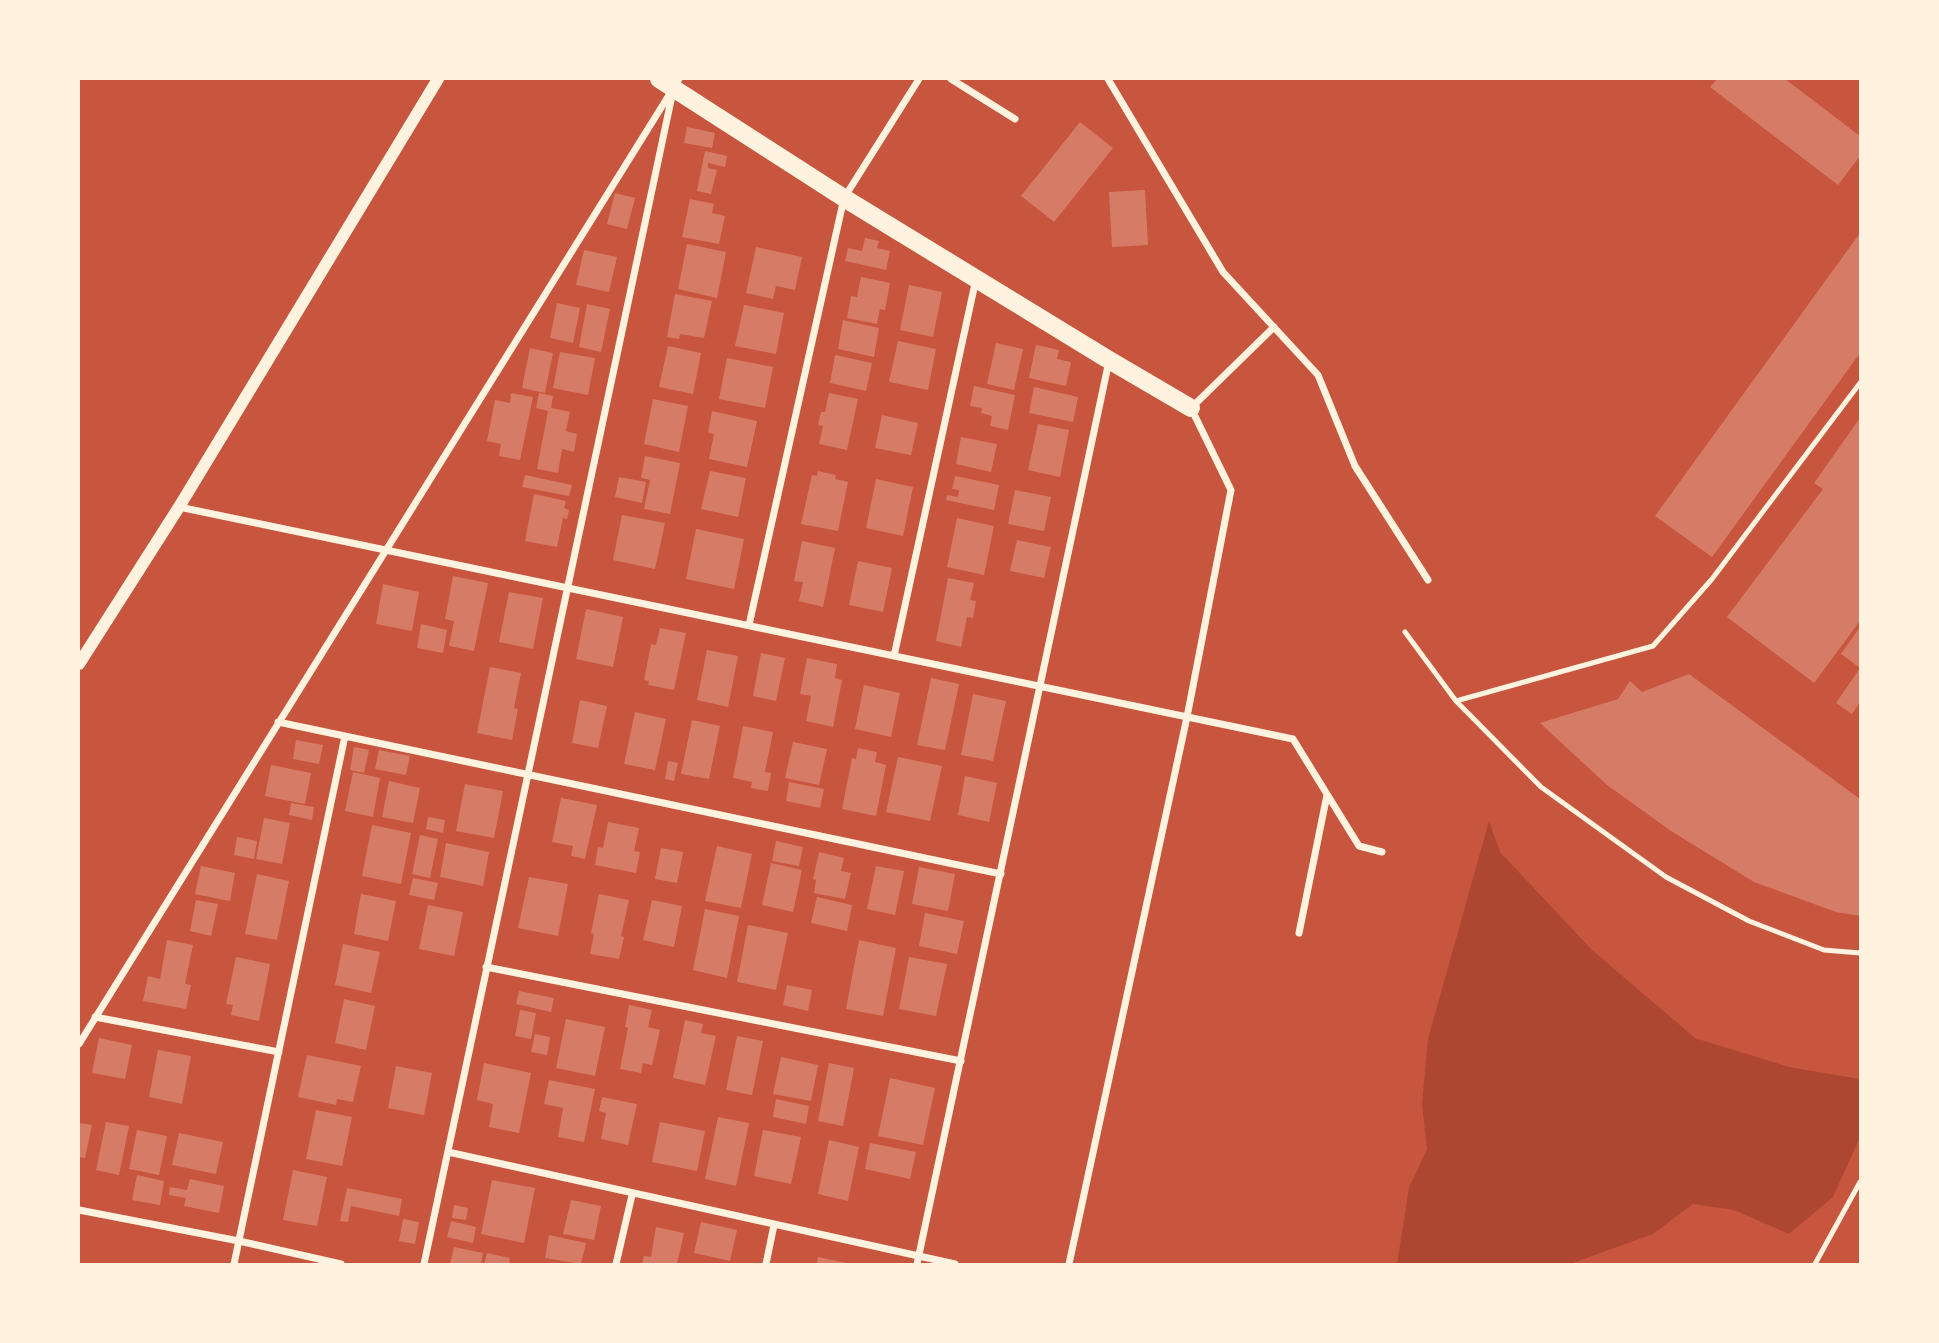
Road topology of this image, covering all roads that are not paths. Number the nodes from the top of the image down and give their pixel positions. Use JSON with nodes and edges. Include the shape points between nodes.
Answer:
{"nodes":[{"id":1,"x":438,"y":79,"type":"edge"},
{"id":2,"x":919,"y":79,"type":"edge"},
{"id":3,"x":951,"y":79,"type":"edge"},
{"id":4,"x":1108,"y":79,"type":"edge"},
{"id":5,"x":670,"y":82,"type":"edge"},
{"id":6,"x":1015,"y":119,"type":"dead end"},
{"id":7,"x":844,"y":198,"type":"junction"},
{"id":8,"x":976,"y":279,"type":"junction"},
{"id":9,"x":1274,"y":327,"type":"junction"},
{"id":10,"x":1109,"y":360,"type":"junction"},
{"id":11,"x":1860,"y":383,"type":"edge"},
{"id":12,"x":1192,"y":408,"type":"junction"},
{"id":13,"x":179,"y":507,"type":"junction"},
{"id":14,"x":387,"y":550,"type":"junction"},
{"id":15,"x":1428,"y":580,"type":"dead end"},
{"id":16,"x":567,"y":588,"type":"junction"},
{"id":17,"x":749,"y":625,"type":"junction"},
{"id":18,"x":1405,"y":632,"type":"dead end"},
{"id":19,"x":894,"y":656,"type":"junction"},
{"id":20,"x":79,"y":664,"type":"edge"},
{"id":21,"x":1039,"y":687,"type":"junction"},
{"id":22,"x":1456,"y":701,"type":"junction"},
{"id":23,"x":1186,"y":717,"type":"junction"},
{"id":24,"x":278,"y":722,"type":"junction"},
{"id":25,"x":345,"y":736,"type":"junction"},
{"id":26,"x":526,"y":774,"type":"junction"},
{"id":27,"x":1327,"y":794,"type":"junction"},
{"id":28,"x":1382,"y":852,"type":"dead end"},
{"id":29,"x":1002,"y":874,"type":"junction"},
{"id":30,"x":1299,"y":933,"type":"dead end"},
{"id":31,"x":1860,"y":953,"type":"edge"},
{"id":32,"x":486,"y":967,"type":"junction"},
{"id":33,"x":95,"y":1017,"type":"junction"},
{"id":34,"x":79,"y":1044,"type":"edge"},
{"id":35,"x":279,"y":1052,"type":"junction"},
{"id":36,"x":961,"y":1061,"type":"junction"},
{"id":37,"x":448,"y":1153,"type":"junction"},
{"id":38,"x":1860,"y":1182,"type":"edge"},
{"id":39,"x":632,"y":1195,"type":"junction"},
{"id":40,"x":79,"y":1210,"type":"edge"},
{"id":41,"x":774,"y":1225,"type":"junction"},
{"id":42,"x":239,"y":1241,"type":"junction"},
{"id":43,"x":918,"y":1260,"type":"edge"},
{"id":44,"x":234,"y":1264,"type":"edge"},
{"id":45,"x":341,"y":1264,"type":"edge"},
{"id":46,"x":424,"y":1264,"type":"edge"},
{"id":47,"x":617,"y":1264,"type":"edge"},
{"id":48,"x":766,"y":1264,"type":"edge"},
{"id":49,"x":955,"y":1264,"type":"edge"},
{"id":50,"x":1069,"y":1264,"type":"edge"},
{"id":51,"x":1815,"y":1264,"type":"edge"}],
"edges":[{"from":1,"to":13,"type":"street"},
{"from":2,"to":7,"type":"street"},
{"from":3,"to":6,"type":"street"},
{"from":4,"to":9,"type":"street","via":[[1223,272]]},
{"from":5,"to":7,"type":"main road"},
{"from":5,"to":14,"type":"street"},
{"from":5,"to":16,"type":"street"},
{"from":7,"to":8,"type":"main road"},
{"from":7,"to":17,"type":"street"},
{"from":8,"to":10,"type":"main road"},
{"from":8,"to":19,"type":"street"},
{"from":9,"to":12,"type":"street"},
{"from":9,"to":15,"type":"street","via":[[1318,375],[1355,466]]},
{"from":10,"to":12,"type":"main road"},
{"from":10,"to":21,"type":"street"},
{"from":11,"to":22,"type":"lane","via":[[1712,579],[1653,646]]},
{"from":12,"to":23,"type":"street","via":[[1231,490]]},
{"from":13,"to":14,"type":"street"},
{"from":13,"to":20,"type":"street"},
{"from":14,"to":16,"type":"street"},
{"from":14,"to":24,"type":"street"},
{"from":16,"to":17,"type":"street"},
{"from":16,"to":26,"type":"street"},
{"from":17,"to":19,"type":"street"},
{"from":18,"to":22,"type":"lane"},
{"from":19,"to":21,"type":"street"},
{"from":21,"to":23,"type":"street"},
{"from":21,"to":29,"type":"street"},
{"from":22,"to":31,"type":"lane","via":[[1541,787],[1665,877],[1749,921],[1824,950]]},
{"from":23,"to":27,"type":"street","via":[[1293,739]]},
{"from":23,"to":50,"type":"street"},
{"from":24,"to":25,"type":"street"},
{"from":24,"to":33,"type":"street"},
{"from":25,"to":26,"type":"street"},
{"from":25,"to":35,"type":"street"},
{"from":26,"to":29,"type":"street"},
{"from":26,"to":32,"type":"street"},
{"from":27,"to":28,"type":"street","via":[[1359,846]]},
{"from":27,"to":30,"type":"street"},
{"from":29,"to":36,"type":"street"},
{"from":32,"to":36,"type":"street"},
{"from":32,"to":37,"type":"street"},
{"from":33,"to":34,"type":"street"},
{"from":33,"to":35,"type":"street"},
{"from":35,"to":42,"type":"street"},
{"from":36,"to":43,"type":"street"},
{"from":37,"to":39,"type":"street"},
{"from":37,"to":46,"type":"street"},
{"from":38,"to":51,"type":"lane"},
{"from":39,"to":41,"type":"street"},
{"from":39,"to":47,"type":"street"},
{"from":40,"to":42,"type":"street"},
{"from":41,"to":43,"type":"street"},
{"from":41,"to":48,"type":"street"},
{"from":42,"to":44,"type":"street"},
{"from":42,"to":45,"type":"street"},
{"from":43,"to":49,"type":"street"}]}
